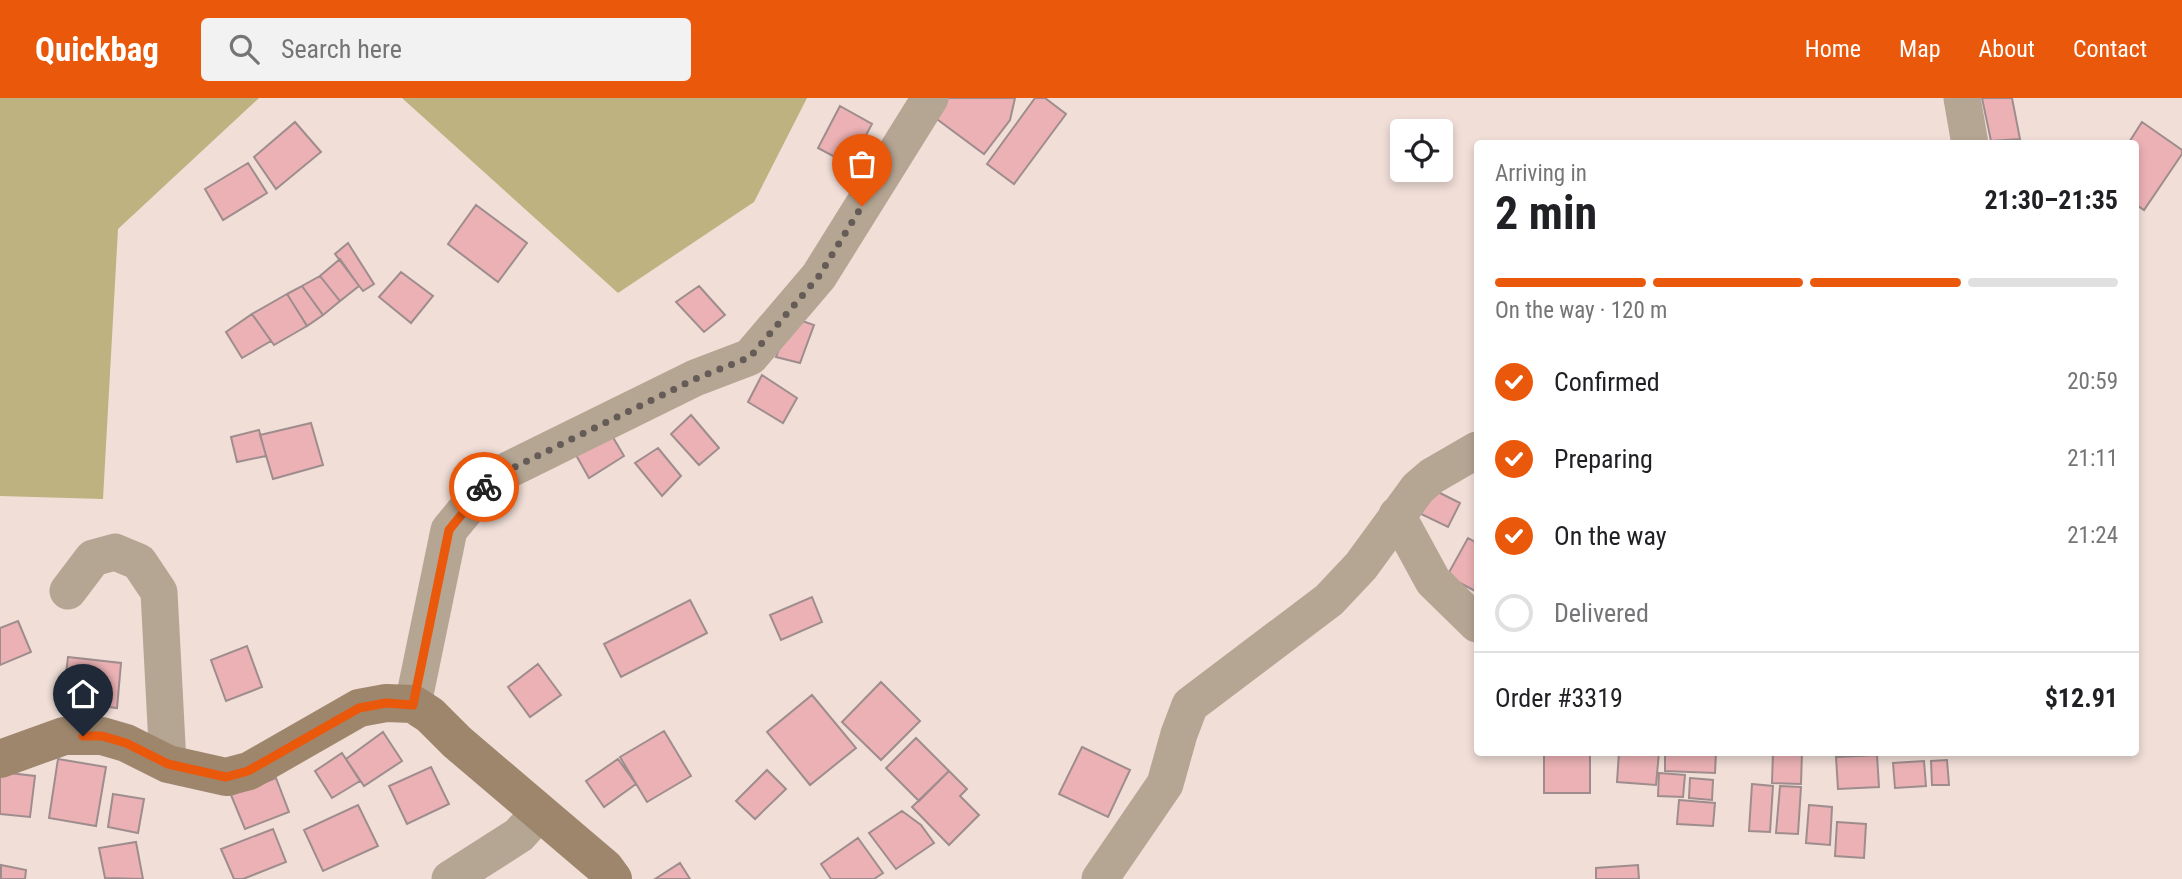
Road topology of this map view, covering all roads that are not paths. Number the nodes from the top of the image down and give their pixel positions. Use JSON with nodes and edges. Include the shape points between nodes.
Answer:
{"nodes":[{"id":1,"x":930,"y":98,"type":"edge"},
{"id":2,"x":1962,"y":98,"type":"edge"},
{"id":3,"x":1969,"y":140,"type":"edge"},
{"id":4,"x":1474,"y":452,"type":"edge"},
{"id":5,"x":1397,"y":515,"type":"junction"},
{"id":6,"x":68,"y":591,"type":"dead end"},
{"id":7,"x":1474,"y":621,"type":"edge"},
{"id":8,"x":413,"y":705,"type":"junction"},
{"id":9,"x":0,"y":759,"type":"edge"},
{"id":10,"x":168,"y":764,"type":"junction"},
{"id":11,"x":538,"y":814,"type":"junction"},
{"id":12,"x":450,"y":879,"type":"edge"},
{"id":13,"x":613,"y":879,"type":"edge"},
{"id":14,"x":1100,"y":879,"type":"edge"}],
"edges":[{"from":1,"to":8,"type":"street","via":[[819,276],[750,357],[492,478],[449,530]]},
{"from":2,"to":3,"type":"street"},
{"from":4,"to":5,"type":"street","via":[[1432,476]]},
{"from":5,"to":7,"type":"street","via":[[1433,581]]},
{"from":5,"to":14,"type":"street","via":[[1361,566],[1329,600],[1190,705],[1165,784]]},
{"from":6,"to":10,"type":"street","via":[[93,558],[115,552],[139,562],[159,592]]},
{"from":8,"to":10,"type":"main road","via":[[359,708],[248,771],[226,777]]},
{"from":8,"to":11,"type":"main road","via":[[430,715]]},
{"from":9,"to":10,"type":"main road","via":[[64,736],[102,736]]},
{"from":11,"to":12,"type":"street","via":[[519,835]]},
{"from":11,"to":13,"type":"main road"}]}
